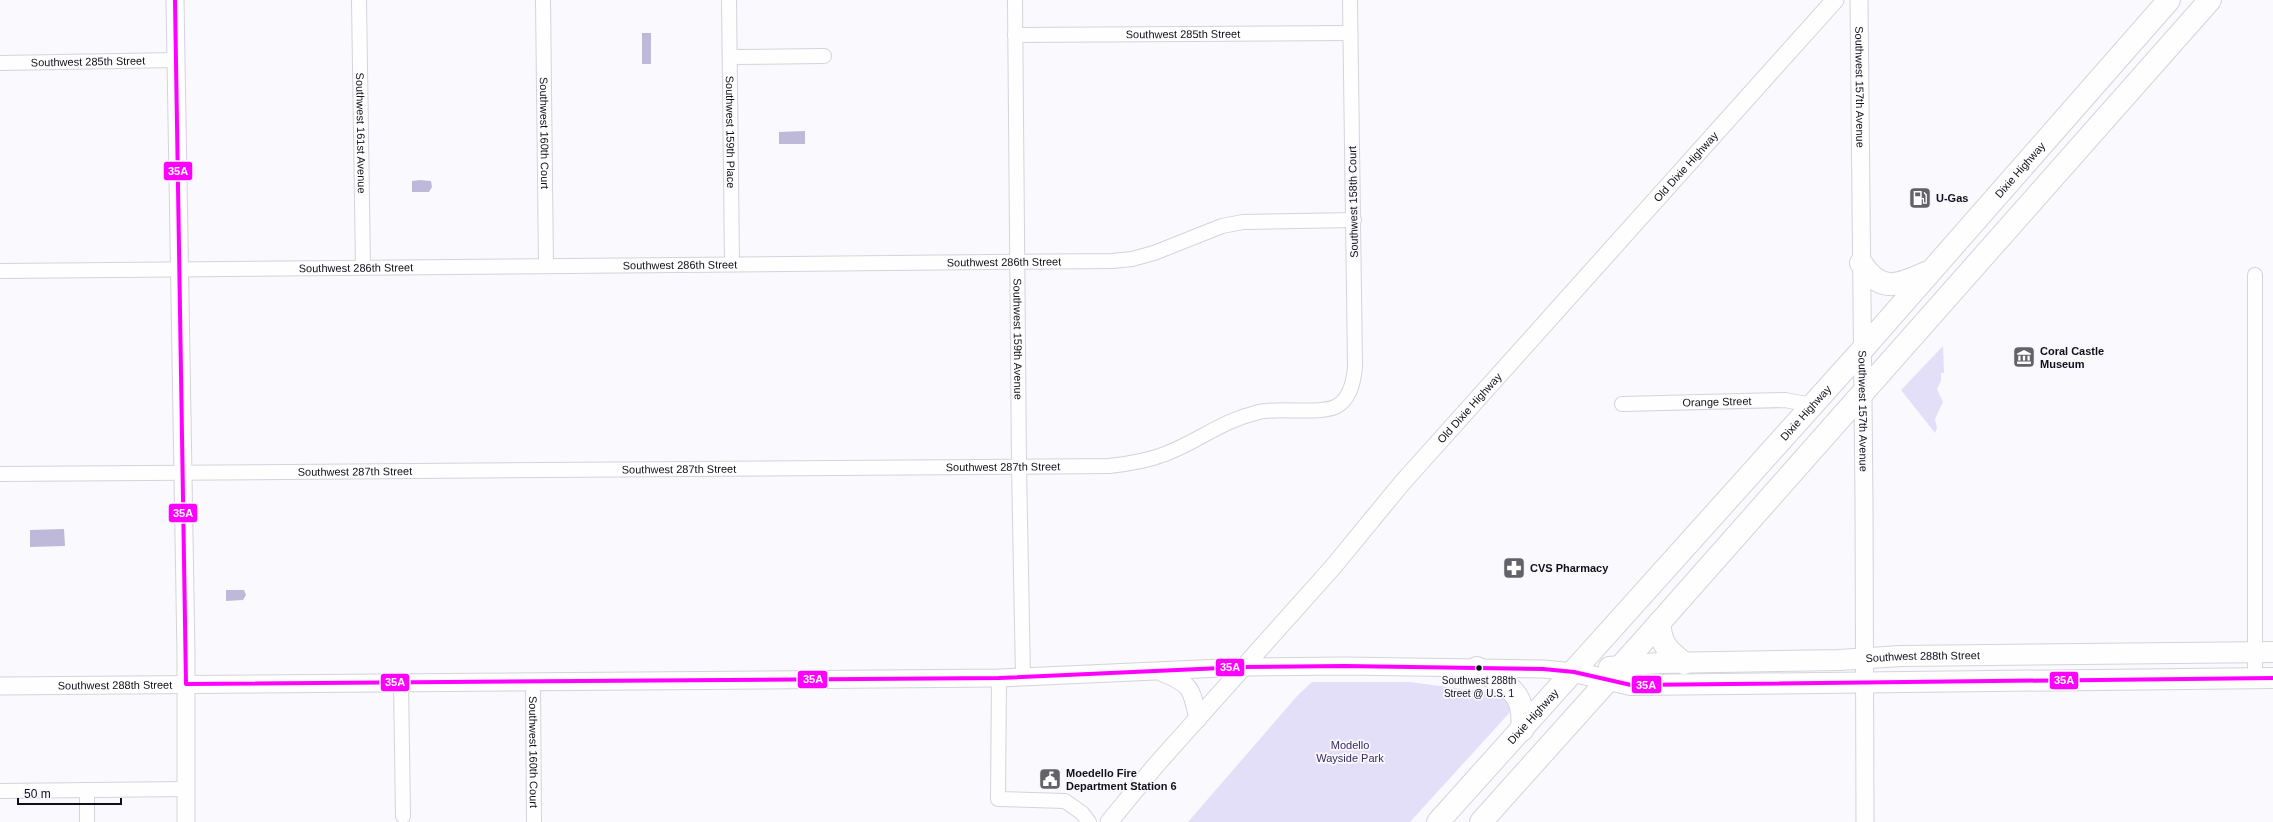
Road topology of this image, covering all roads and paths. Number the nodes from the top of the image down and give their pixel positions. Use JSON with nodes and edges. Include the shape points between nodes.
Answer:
{"nodes":[{"id":1,"x":175,"y":0,"type":"edge"},
{"id":2,"x":359,"y":0,"type":"edge"},
{"id":3,"x":543,"y":0,"type":"edge"},
{"id":4,"x":729,"y":0,"type":"edge"},
{"id":5,"x":1015,"y":0,"type":"edge"},
{"id":6,"x":1350,"y":0,"type":"edge"},
{"id":7,"x":1836,"y":0,"type":"edge"},
{"id":8,"x":1859,"y":0,"type":"edge"},
{"id":9,"x":2169,"y":0,"type":"edge"},
{"id":10,"x":2204,"y":5,"type":"edge"},
{"id":11,"x":1350,"y":33,"type":"junction"},
{"id":12,"x":1015,"y":35,"type":"junction"},
{"id":13,"x":824,"y":56,"type":"dead end"},
{"id":14,"x":730,"y":57,"type":"junction"},
{"id":15,"x":176,"y":60,"type":"junction"},
{"id":16,"x":0,"y":63,"type":"edge"},
{"id":17,"x":1354,"y":220,"type":"junction"},
{"id":18,"x":1018,"y":261,"type":"junction"},
{"id":19,"x":1861,"y":263,"type":"junction"},
{"id":20,"x":732,"y":264,"type":"junction"},
{"id":21,"x":546,"y":266,"type":"junction"},
{"id":22,"x":363,"y":267,"type":"junction"},
{"id":23,"x":179,"y":269,"type":"junction"},
{"id":24,"x":1931,"y":270,"type":"junction"},
{"id":25,"x":0,"y":271,"type":"edge"},
{"id":26,"x":2255,"y":275,"type":"dead end"},
{"id":27,"x":1862,"y":350,"type":"junction"},
{"id":28,"x":1862,"y":394,"type":"junction"},
{"id":29,"x":1344,"y":401,"type":"joint"},
{"id":30,"x":1622,"y":404,"type":"dead end"},
{"id":31,"x":1812,"y":405,"type":"junction"},
{"id":32,"x":1019,"y":466,"type":"junction"},
{"id":33,"x":183,"y":472,"type":"junction"},
{"id":34,"x":0,"y":474,"type":"edge"},
{"id":35,"x":1660,"y":622,"type":"junction"},
{"id":36,"x":2264,"y":652,"type":"edge"},
{"id":37,"x":1865,"y":658,"type":"junction"},
{"id":38,"x":1684,"y":663,"type":"junction"},
{"id":39,"x":1244,"y":667,"type":"junction"},
{"id":40,"x":1476,"y":668,"type":"junction"},
{"id":41,"x":1157,"y":671,"type":"junction"},
{"id":42,"x":1574,"y":672,"type":"junction"},
{"id":43,"x":1615,"y":673,"type":"junction"},
{"id":44,"x":999,"y":678,"type":"junction"},
{"id":45,"x":1023,"y":678,"type":"junction"},
{"id":46,"x":2264,"y":678,"type":"edge"},
{"id":47,"x":533,"y":681,"type":"junction"},
{"id":48,"x":401,"y":682,"type":"junction"},
{"id":49,"x":1865,"y":682,"type":"junction"},
{"id":50,"x":186,"y":684,"type":"junction"},
{"id":51,"x":0,"y":686,"type":"edge"},
{"id":52,"x":1198,"y":719,"type":"junction"},
{"id":53,"x":1522,"y":730,"type":"junction"},
{"id":54,"x":186,"y":789,"type":"junction"},
{"id":55,"x":87,"y":790,"type":"junction"},
{"id":56,"x":0,"y":791,"type":"edge"},
{"id":57,"x":403,"y":816,"type":"dead end"},
{"id":58,"x":87,"y":822,"type":"edge"},
{"id":59,"x":186,"y":822,"type":"edge"},
{"id":60,"x":534,"y":822,"type":"edge"},
{"id":61,"x":1089,"y":822,"type":"edge"},
{"id":62,"x":1109,"y":822,"type":"edge"},
{"id":63,"x":1438,"y":822,"type":"edge"},
{"id":64,"x":1481,"y":822,"type":"edge"},
{"id":65,"x":1865,"y":822,"type":"edge"}],
"edges":[{"from":1,"to":15,"type":"street"},
{"from":2,"to":22,"type":"street","name":"Southwest 161st Avenue"},
{"from":3,"to":21,"type":"street","name":"Southwest 160th Court"},
{"from":4,"to":14,"type":"street","name":"Southwest 159th Place"},
{"from":5,"to":12,"type":"street","name":"Southwest 159th Avenue"},
{"from":6,"to":11,"type":"street","name":"Southwest 158th Court"},
{"from":7,"to":39,"type":"street","name":"Old Dixie Highway","via":[[1402,483],[1338,561]]},
{"from":8,"to":19,"type":"street","name":"Southwest 157th Avenue"},
{"from":9,"to":24,"type":"highway","name":"Dixie Highway"},
{"from":10,"to":28,"type":"highway"},
{"from":11,"to":12,"type":"street","name":"Southwest 285th Street"},
{"from":11,"to":17,"type":"street","name":"Southwest 158th Court"},
{"from":12,"to":18,"type":"street","name":"Southwest 159th Avenue"},
{"from":13,"to":14,"type":"street"},
{"from":14,"to":20,"type":"street","name":"Southwest 159th Place"},
{"from":15,"to":16,"type":"street","name":"Southwest 285th Street"},
{"from":15,"to":23,"type":"street"},
{"from":17,"to":18,"type":"street","name":"Southwest 286th Street","via":[[1243,222],[1222,226],[1132,259]]},
{"from":17,"to":29,"type":"street","name":"Southwest 158th Court","via":[[1355,366],[1351,389]]},
{"from":18,"to":20,"type":"street","name":"Southwest 286th Street"},
{"from":18,"to":32,"type":"street","name":"Southwest 159th Avenue"},
{"from":19,"to":24,"type":"highway","via":[[1873,278],[1892,285],[1904,283]]},
{"from":19,"to":27,"type":"street","name":"Southwest 157th Avenue"},
{"from":20,"to":21,"type":"street","name":"Southwest 286th Street"},
{"from":21,"to":22,"type":"street","name":"Southwest 286th Street"},
{"from":22,"to":23,"type":"street","name":"Southwest 286th Street"},
{"from":23,"to":25,"type":"street","name":"Southwest 286th Street"},
{"from":23,"to":33,"type":"street"},
{"from":24,"to":27,"type":"highway","name":"Dixie Highway"},
{"from":26,"to":36,"type":"street"},
{"from":27,"to":28,"type":"street","name":"Southwest 157th Avenue"},
{"from":27,"to":31,"type":"highway","name":"Dixie Highway"},
{"from":28,"to":35,"type":"highway"},
{"from":28,"to":37,"type":"street","name":"Southwest 157th Avenue"},
{"from":29,"to":32,"type":"street","name":"Southwest 287th Street","via":[[1329,409],[1280,409],[1244,416],[1220,425],[1166,454],[1127,464]]},
{"from":30,"to":31,"type":"street","name":"Orange Street","via":[[1785,400]]},
{"from":31,"to":42,"type":"highway","name":"Dixie Highway"},
{"from":32,"to":33,"type":"street","name":"Southwest 287th Street"},
{"from":32,"to":45,"type":"street","name":"Southwest 159th Avenue"},
{"from":33,"to":34,"type":"street","name":"Southwest 287th Street"},
{"from":33,"to":50,"type":"street"},
{"from":35,"to":38,"type":"highway","via":[[1664,646]]},
{"from":35,"to":43,"type":"highway"},
{"from":36,"to":37,"type":"main road","name":"Southwest 288th Street"},
{"from":36,"to":46,"type":"street"},
{"from":37,"to":38,"type":"main road","name":"Southwest 288th Street"},
{"from":37,"to":49,"type":"street","name":"Southwest 157th Avenue"},
{"from":38,"to":43,"type":"main road","name":"Southwest 288th Street"},
{"from":39,"to":40,"type":"street","name":"Southwest 288th Street"},
{"from":39,"to":41,"type":"street","name":"Southwest 288th Street"},
{"from":39,"to":52,"type":"street","name":"Old Dixie Highway"},
{"from":40,"to":42,"type":"street","name":"Southwest 288th Street"},
{"from":40,"to":53,"type":"highway","via":[[1518,696],[1523,710]]},
{"from":41,"to":45,"type":"street","name":"Southwest 288th Street"},
{"from":41,"to":52,"type":"street","via":[[1182,681],[1190,689]]},
{"from":42,"to":43,"type":"main road","name":"Southwest 288th Street"},
{"from":42,"to":53,"type":"highway","name":"Dixie Highway"},
{"from":43,"to":49,"type":"main road","name":"Southwest 288th Street","via":[[1631,685]]},
{"from":43,"to":64,"type":"highway"},
{"from":44,"to":45,"type":"street","name":"Southwest 288th Street"},
{"from":44,"to":47,"type":"street","name":"Southwest 288th Street"},
{"from":44,"to":61,"type":"street","via":[[998,798],[1065,801],[1082,813]]},
{"from":46,"to":49,"type":"main road","name":"Southwest 288th Street"},
{"from":47,"to":48,"type":"street","name":"Southwest 288th Street"},
{"from":47,"to":60,"type":"street","name":"Southwest 160th Court"},
{"from":48,"to":50,"type":"street","name":"Southwest 288th Street"},
{"from":48,"to":57,"type":"street"},
{"from":49,"to":65,"type":"street","name":"Southwest 157th Avenue"},
{"from":50,"to":51,"type":"street","name":"Southwest 288th Street"},
{"from":50,"to":54,"type":"street"},
{"from":52,"to":62,"type":"street","name":"Old Dixie Highway"},
{"from":53,"to":63,"type":"highway","name":"Dixie Highway"},
{"from":54,"to":55,"type":"street"},
{"from":54,"to":59,"type":"street"},
{"from":55,"to":56,"type":"street"},
{"from":55,"to":58,"type":"street"}]}
